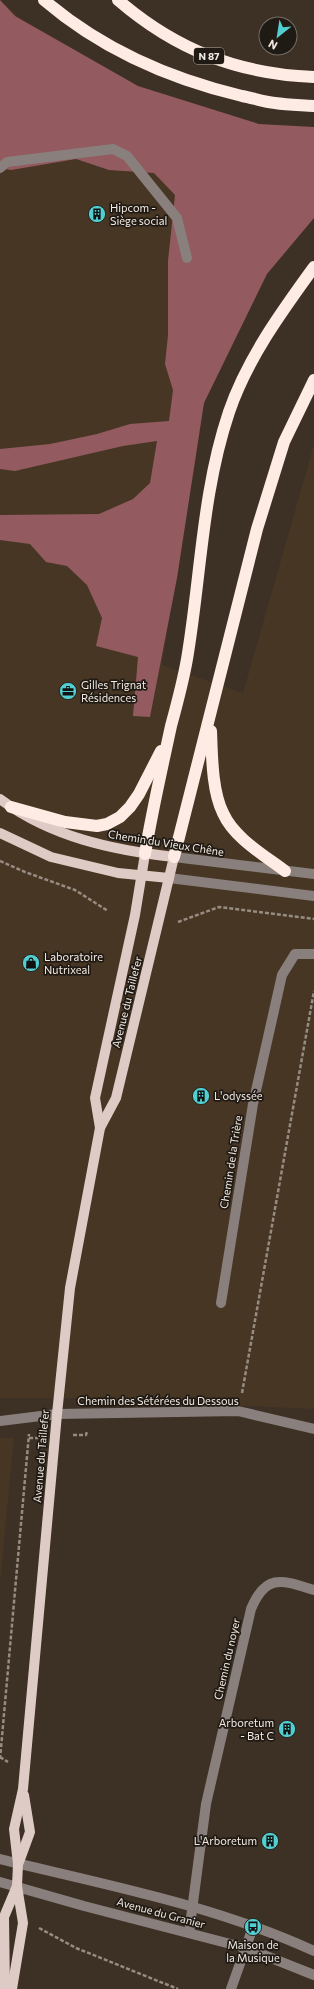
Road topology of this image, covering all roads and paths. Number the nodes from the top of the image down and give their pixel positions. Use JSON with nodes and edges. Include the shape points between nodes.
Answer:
{"nodes":[{"id":1,"x":44,"y":0,"type":"edge"},
{"id":2,"x":118,"y":0,"type":"edge"},
{"id":3,"x":314,"y":77,"type":"edge"},
{"id":4,"x":314,"y":106,"type":"edge"},
{"id":5,"x":0,"y":168,"type":"edge"},
{"id":6,"x":187,"y":258,"type":"dead end"},
{"id":7,"x":314,"y":267,"type":"edge"},
{"id":8,"x":314,"y":380,"type":"edge"},
{"id":9,"x":210,"y":720,"type":"junction"},
{"id":10,"x":169,"y":736,"type":"junction"},
{"id":11,"x":0,"y":800,"type":"edge"},
{"id":12,"x":11,"y":807,"type":"junction"},
{"id":13,"x":0,"y":833,"type":"edge"},
{"id":14,"x":145,"y":854,"type":"junction"},
{"id":15,"x":174,"y":857,"type":"junction"},
{"id":16,"x":0,"y":861,"type":"edge"},
{"id":17,"x":285,"y":871,"type":"junction"},
{"id":18,"x":314,"y":874,"type":"edge"},
{"id":19,"x":143,"y":875,"type":"junction"},
{"id":20,"x":169,"y":878,"type":"junction"},
{"id":21,"x":314,"y":896,"type":"edge"},
{"id":22,"x":108,"y":911,"type":"dead end"},
{"id":23,"x":314,"y":919,"type":"edge"},
{"id":24,"x":178,"y":922,"type":"dead end"},
{"id":25,"x":314,"y":954,"type":"edge"},
{"id":26,"x":314,"y":991,"type":"edge"},
{"id":27,"x":100,"y":1128,"type":"junction"},
{"id":28,"x":221,"y":1303,"type":"dead end"},
{"id":29,"x":238,"y":1412,"type":"junction"},
{"id":30,"x":57,"y":1414,"type":"junction"},
{"id":31,"x":31,"y":1417,"type":"junction"},
{"id":32,"x":0,"y":1421,"type":"edge"},
{"id":33,"x":314,"y":1429,"type":"edge"},
{"id":34,"x":314,"y":1590,"type":"edge"},
{"id":35,"x":0,"y":1759,"type":"edge"},
{"id":36,"x":23,"y":1789,"type":"junction"},
{"id":37,"x":0,"y":1859,"type":"edge"},
{"id":38,"x":18,"y":1864,"type":"junction"},
{"id":39,"x":0,"y":1882,"type":"edge"},
{"id":40,"x":17,"y":1886,"type":"junction"},
{"id":41,"x":192,"y":1905,"type":"junction"},
{"id":42,"x":253,"y":1927,"type":"junction"},
{"id":43,"x":45,"y":1930,"type":"dead end"},
{"id":44,"x":189,"y":1932,"type":"junction"},
{"id":45,"x":246,"y":1948,"type":"junction"},
{"id":46,"x":314,"y":1951,"type":"edge"},
{"id":47,"x":314,"y":1975,"type":"edge"},
{"id":48,"x":5,"y":1989,"type":"edge"},
{"id":49,"x":12,"y":1989,"type":"edge"},
{"id":50,"x":178,"y":1989,"type":"edge"},
{"id":51,"x":231,"y":1989,"type":"edge"}],
"edges":[{"from":1,"to":4,"type":"highway","via":[[90,34],[134,59],[179,78],[274,103]]},
{"from":2,"to":3,"type":"highway","number":"N 87","via":[[156,30],[200,52],[238,66],[264,72]]},
{"from":5,"to":6,"type":"street","via":[[7,162],[113,149],[128,156],[177,218]]},
{"from":7,"to":10,"type":"highway","via":[[282,312],[249,369],[230,410],[210,483],[186,662]]},
{"from":8,"to":9,"type":"highway","via":[[284,442],[236,611]]},
{"from":9,"to":15,"type":"highway"},
{"from":9,"to":17,"type":"highway","via":[[213,766],[223,814],[241,837]]},
{"from":10,"to":12,"type":"highway","via":[[130,807],[120,817],[107,824],[97,826],[65,822]]},
{"from":10,"to":14,"type":"highway"},
{"from":11,"to":12,"type":"main road","name":"Chemin du Vieux Chêne"},
{"from":12,"to":14,"type":"main road","name":"Chemin du Vieux Chêne","via":[[60,833],[96,844]]},
{"from":13,"to":19,"type":"main road","via":[[51,857],[118,873]]},
{"from":14,"to":15,"type":"main road","name":"Chemin du Vieux Chêne"},
{"from":14,"to":19,"type":"main road","name":"Avenue du Taillefer"},
{"from":15,"to":17,"type":"street","name":"Chemin du Vieux Chêne"},
{"from":15,"to":20,"type":"main road","name":"Avenue du Taillefer"},
{"from":16,"to":22,"type":"path","via":[[75,890]]},
{"from":17,"to":18,"type":"street","name":"Chemin du Vieux Chêne"},
{"from":19,"to":20,"type":"main road"},
{"from":19,"to":27,"type":"main road","name":"Avenue du Taillefer","via":[[95,1098]]},
{"from":20,"to":21,"type":"street"},
{"from":20,"to":27,"type":"main road","name":"Avenue du Taillefer","via":[[116,1098]]},
{"from":23,"to":24,"type":"path","via":[[219,907]]},
{"from":25,"to":28,"type":"street","name":"Chemin de la Trière","via":[[295,954],[282,975],[253,1104]]},
{"from":26,"to":29,"type":"path"},
{"from":27,"to":30,"type":"main road","name":"Avenue du Taillefer","via":[[70,1288]]},
{"from":29,"to":30,"type":"street","name":"Chemin des Sétérées du Dessous"},
{"from":29,"to":33,"type":"street","name":"Chemin des Sétérées du Dessous"},
{"from":30,"to":31,"type":"street","name":"Chemin des Sétérées du Dessous"},
{"from":30,"to":36,"type":"main road","name":"Avenue du Taillefer"},
{"from":31,"to":32,"type":"street","name":"Chemin des Sétérées du Dessous"},
{"from":31,"to":35,"type":"path"},
{"from":34,"to":41,"type":"street","name":"Chemin du noyer","via":[[280,1582],[266,1585],[257,1595],[251,1609],[206,1804]]},
{"from":36,"to":38,"type":"main road","name":"Avenue du Taillefer","via":[[14,1829]]},
{"from":36,"to":38,"type":"main road","name":"Avenue du Taillefer","via":[[30,1832]]},
{"from":37,"to":38,"type":"street","name":"Avenue du Granier"},
{"from":38,"to":40,"type":"main road","name":"Avenue du Taillefer"},
{"from":38,"to":41,"type":"street","name":"Avenue du Granier"},
{"from":39,"to":40,"type":"street","name":"Avenue du Granier"},
{"from":40,"to":44,"type":"street","name":"Avenue du Granier","via":[[84,1906]]},
{"from":40,"to":48,"type":"main road","name":"Avenue du Taillefer","via":[[4,1917]]},
{"from":40,"to":49,"type":"main road","name":"Avenue du Taillefer","via":[[23,1923]]},
{"from":41,"to":42,"type":"street","name":"Avenue du Granier"},
{"from":41,"to":44,"type":"street","name":"Chemin du noyer"},
{"from":42,"to":45,"type":"street"},
{"from":42,"to":46,"type":"street","name":"Avenue du Granier"},
{"from":43,"to":50,"type":"path","via":[[76,1948]]},
{"from":44,"to":45,"type":"street","name":"Avenue du Granier"},
{"from":45,"to":47,"type":"street","name":"Avenue du Granier"},
{"from":45,"to":51,"type":"street"}]}
